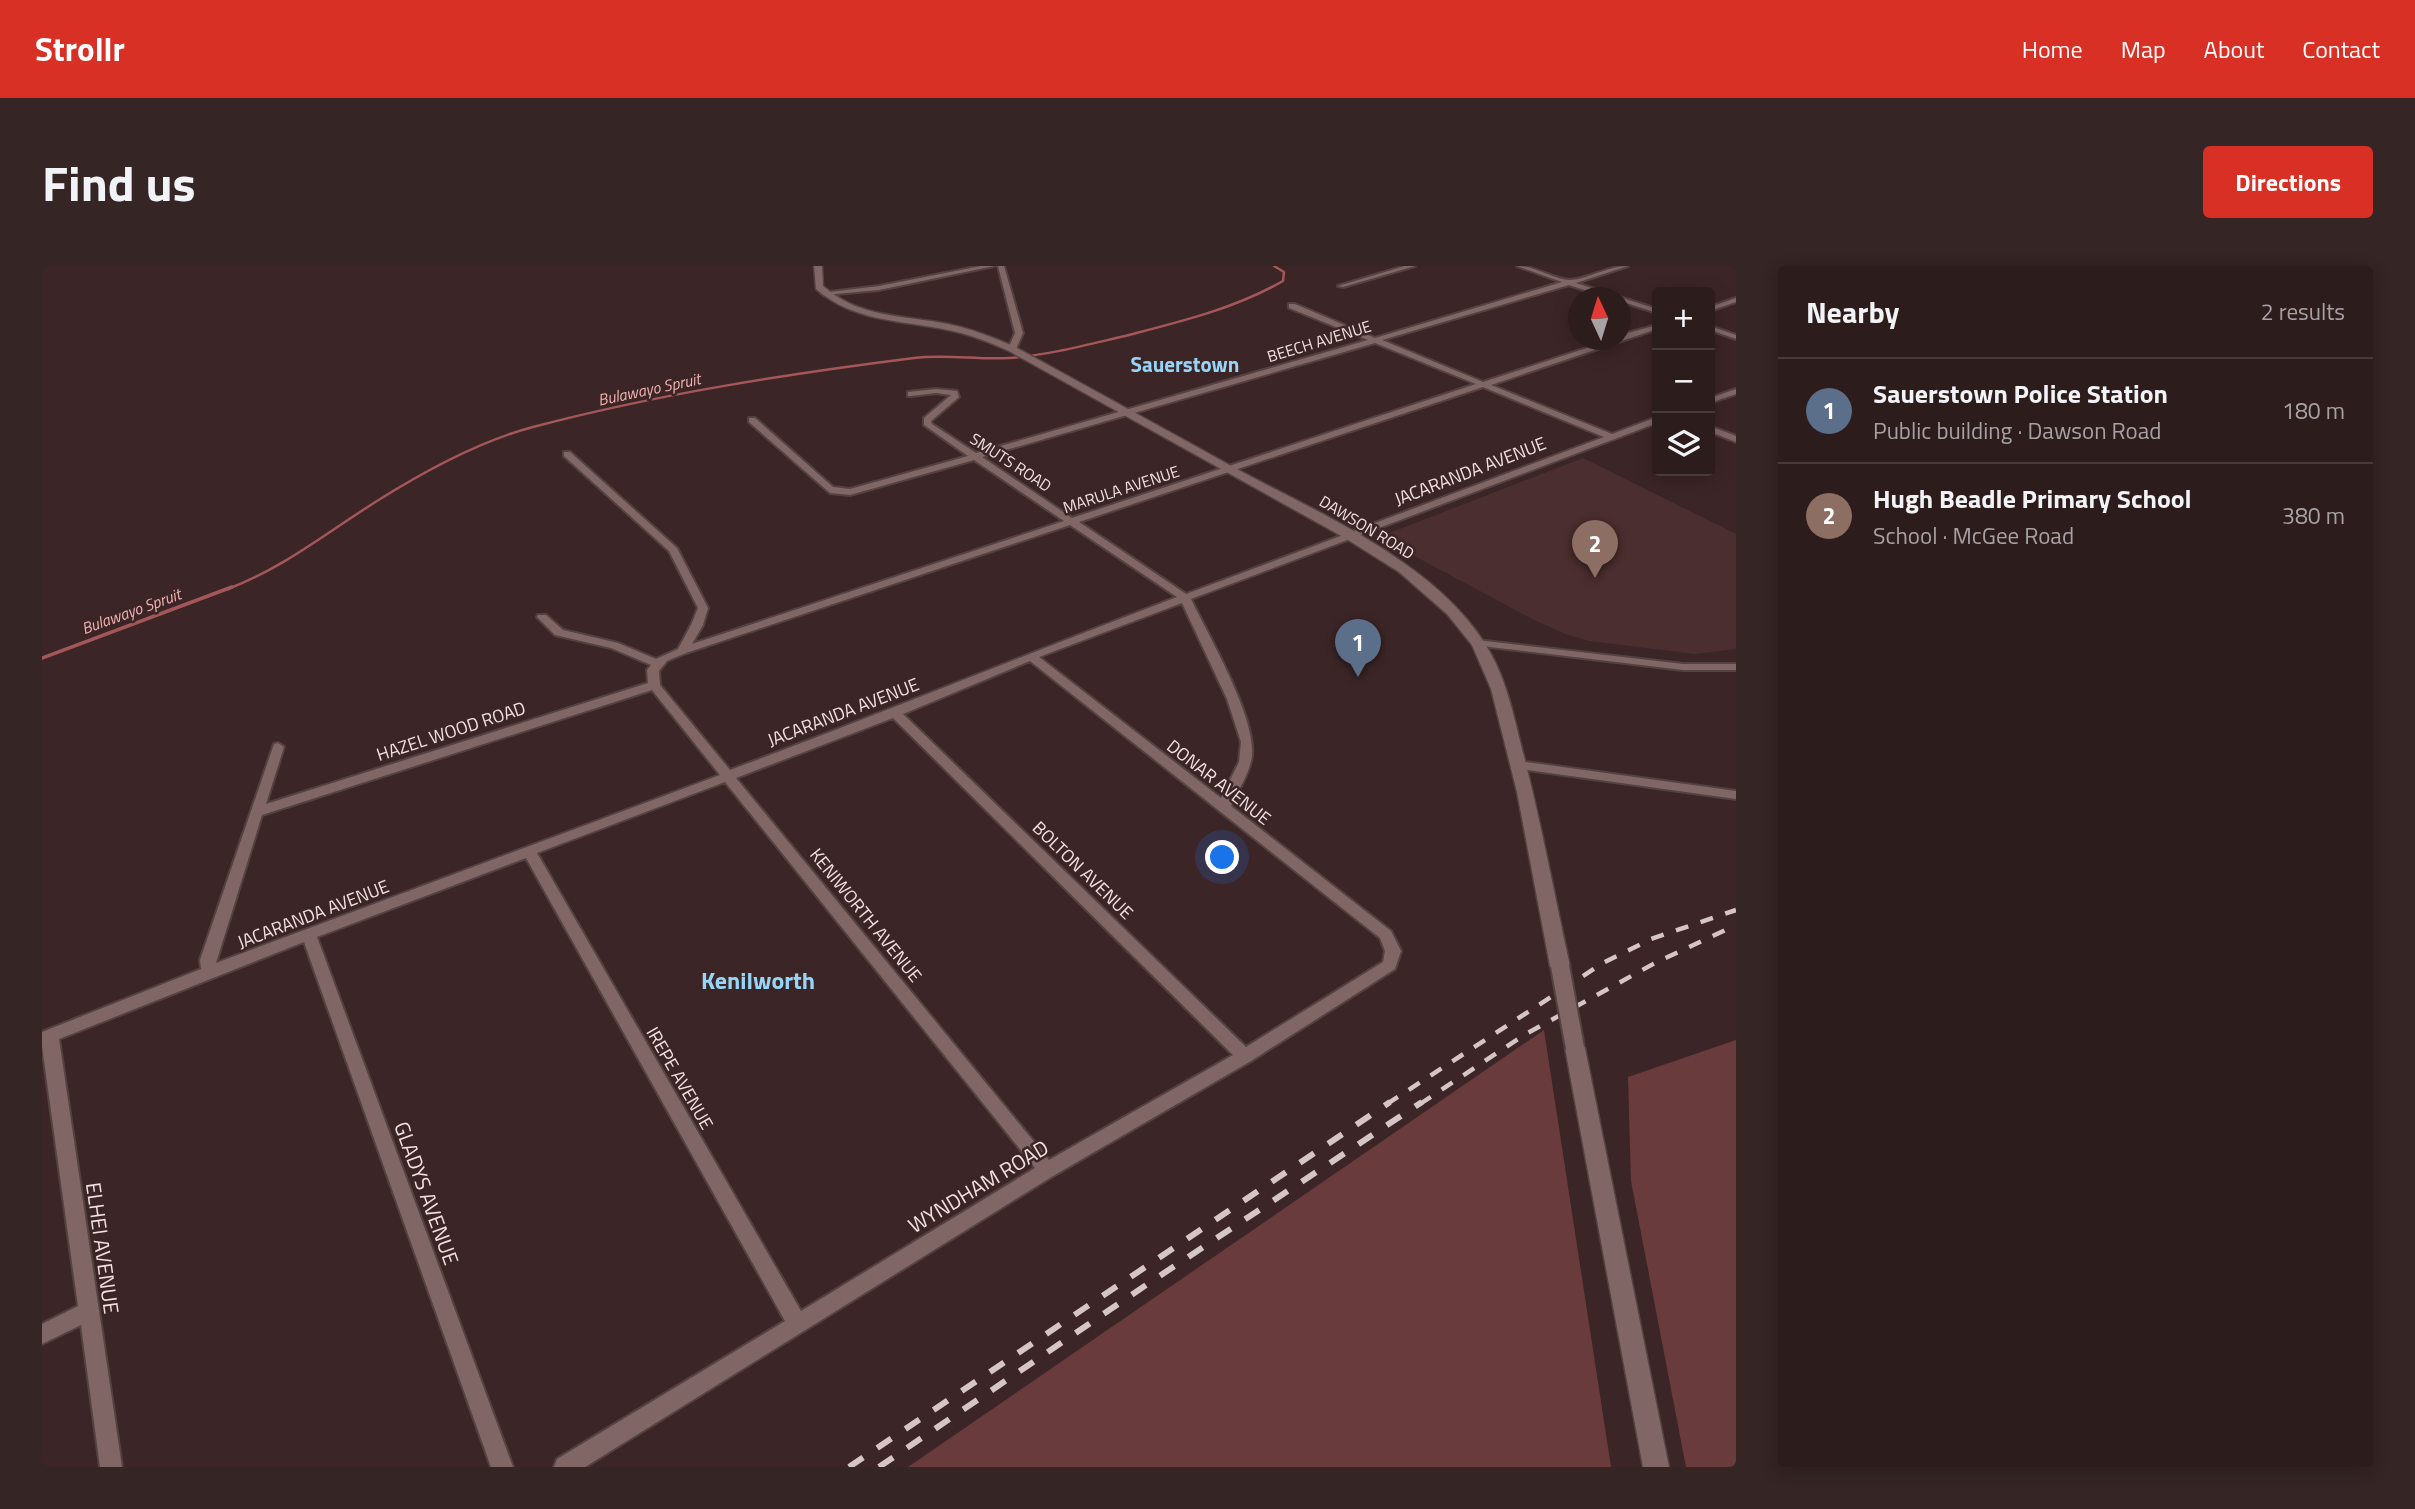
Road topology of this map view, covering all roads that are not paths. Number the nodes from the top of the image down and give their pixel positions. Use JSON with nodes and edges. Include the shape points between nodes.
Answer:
{"nodes":[{"id":1,"x":818,"y":266,"type":"edge"},
{"id":2,"x":991,"y":266,"type":"edge"},
{"id":3,"x":1000,"y":266,"type":"edge"},
{"id":4,"x":1412,"y":266,"type":"edge"},
{"id":5,"x":1520,"y":266,"type":"edge"},
{"id":6,"x":1625,"y":266,"type":"edge"},
{"id":7,"x":917,"y":270,"type":"dead end"},
{"id":8,"x":930,"y":279,"type":"junction"},
{"id":9,"x":1568,"y":282,"type":"junction"},
{"id":10,"x":1341,"y":285,"type":"dead end"},
{"id":11,"x":1584,"y":287,"type":"edge"},
{"id":12,"x":824,"y":293,"type":"junction"},
{"id":13,"x":1736,"y":300,"type":"edge"},
{"id":14,"x":1631,"y":302,"type":"edge"},
{"id":15,"x":1292,"y":306,"type":"dead end"},
{"id":16,"x":1715,"y":307,"type":"edge"},
{"id":17,"x":1652,"y":309,"type":"edge"},
{"id":18,"x":1652,"y":329,"type":"edge"},
{"id":19,"x":1715,"y":330,"type":"edge"},
{"id":20,"x":1631,"y":335,"type":"edge"},
{"id":21,"x":1736,"y":337,"type":"edge"},
{"id":22,"x":1372,"y":340,"type":"junction"},
{"id":23,"x":1012,"y":350,"type":"junction"},
{"id":24,"x":1585,"y":350,"type":"edge"},
{"id":25,"x":1480,"y":384,"type":"junction"},
{"id":26,"x":1736,"y":391,"type":"edge"},
{"id":27,"x":911,"y":394,"type":"dead end"},
{"id":28,"x":1715,"y":399,"type":"edge"},
{"id":29,"x":1129,"y":413,"type":"junction"},
{"id":30,"x":752,"y":420,"type":"dead end"},
{"id":31,"x":1652,"y":422,"type":"edge"},
{"id":32,"x":1715,"y":431,"type":"edge"},
{"id":33,"x":1611,"y":437,"type":"junction"},
{"id":34,"x":1736,"y":439,"type":"edge"},
{"id":35,"x":567,"y":454,"type":"dead end"},
{"id":36,"x":975,"y":458,"type":"junction"},
{"id":37,"x":1229,"y":470,"type":"junction"},
{"id":38,"x":1073,"y":522,"type":"junction"},
{"id":39,"x":1349,"y":535,"type":"junction"},
{"id":40,"x":1186,"y":598,"type":"junction"},
{"id":41,"x":542,"y":617,"type":"dead end"},
{"id":42,"x":1477,"y":643,"type":"junction"},
{"id":43,"x":682,"y":651,"type":"junction"},
{"id":44,"x":1031,"y":656,"type":"junction"},
{"id":45,"x":657,"y":664,"type":"junction"},
{"id":46,"x":1736,"y":667,"type":"edge"},
{"id":47,"x":654,"y":685,"type":"junction"},
{"id":48,"x":895,"y":713,"type":"junction"},
{"id":49,"x":278,"y":747,"type":"dead end"},
{"id":50,"x":1519,"y":765,"type":"junction"},
{"id":51,"x":728,"y":774,"type":"junction"},
{"id":52,"x":1736,"y":795,"type":"edge"},
{"id":53,"x":1223,"y":807,"type":"junction"},
{"id":54,"x":259,"y":811,"type":"junction"},
{"id":55,"x":529,"y":851,"type":"junction"},
{"id":56,"x":309,"y":935,"type":"junction"},
{"id":57,"x":1386,"y":935,"type":"joint"},
{"id":58,"x":209,"y":972,"type":"junction"},
{"id":59,"x":46,"y":1037,"type":"edge"},
{"id":60,"x":1245,"y":1056,"type":"junction"},
{"id":61,"x":1047,"y":1170,"type":"junction"},
{"id":62,"x":88,"y":1311,"type":"junction"},
{"id":63,"x":797,"y":1323,"type":"junction"},
{"id":64,"x":42,"y":1334,"type":"edge"},
{"id":65,"x":111,"y":1467,"type":"edge"},
{"id":66,"x":502,"y":1467,"type":"edge"},
{"id":67,"x":565,"y":1467,"type":"edge"},
{"id":68,"x":1656,"y":1467,"type":"edge"}],
"edges":[{"from":1,"to":12,"type":"street","via":[[819,287]]},
{"from":2,"to":8,"type":"street"},
{"from":3,"to":23,"type":"street","via":[[1018,333]]},
{"from":4,"to":10,"type":"street"},
{"from":5,"to":9,"type":"street"},
{"from":6,"to":9,"type":"street","name":"BEECH AVENUE"},
{"from":7,"to":8,"type":"street"},
{"from":8,"to":12,"type":"street"},
{"from":9,"to":11,"type":"street"},
{"from":9,"to":22,"type":"street","name":"BEECH AVENUE"},
{"from":12,"to":23,"type":"street","via":[[866,313],[962,330]]},
{"from":13,"to":16,"type":"street"},
{"from":14,"to":17,"type":"street"},
{"from":15,"to":22,"type":"street"},
{"from":18,"to":20,"type":"street","name":"MARULA AVENUE"},
{"from":19,"to":21,"type":"street"},
{"from":22,"to":25,"type":"street"},
{"from":22,"to":29,"type":"street","name":"BEECH AVENUE"},
{"from":23,"to":29,"type":"street","name":"DAWSON ROAD"},
{"from":24,"to":25,"type":"street","name":"MARULA AVENUE"},
{"from":25,"to":33,"type":"street"},
{"from":25,"to":37,"type":"street","name":"MARULA AVENUE"},
{"from":26,"to":28,"type":"street"},
{"from":27,"to":36,"type":"street","name":"SMUTS ROAD","via":[[955,394],[926,423]]},
{"from":29,"to":36,"type":"street","name":"BEECH AVENUE"},
{"from":29,"to":37,"type":"street","name":"DAWSON ROAD"},
{"from":30,"to":36,"type":"street","name":"BEECH AVENUE","via":[[830,490],[839,492]]},
{"from":31,"to":33,"type":"street","name":"JACARANDA AVENUE"},
{"from":32,"to":34,"type":"street"},
{"from":33,"to":39,"type":"street","name":"JACARANDA AVENUE"},
{"from":35,"to":43,"type":"street","via":[[673,550],[703,608]]},
{"from":36,"to":38,"type":"street","name":"SMUTS ROAD"},
{"from":37,"to":38,"type":"street","name":"MARULA AVENUE"},
{"from":37,"to":39,"type":"street","name":"DAWSON ROAD"},
{"from":38,"to":40,"type":"street","name":"SMUTS ROAD"},
{"from":38,"to":43,"type":"street","name":"MARULA AVENUE"},
{"from":39,"to":40,"type":"street","name":"JACARANDA AVENUE"},
{"from":39,"to":42,"type":"street","name":"DAWSON ROAD","via":[[1424,584]]},
{"from":40,"to":44,"type":"street","name":"JACARANDA AVENUE"},
{"from":40,"to":53,"type":"street","via":[[1233,699],[1247,742],[1245,762]]},
{"from":41,"to":45,"type":"street","via":[[559,633],[614,645]]},
{"from":42,"to":46,"type":"street","via":[[1683,667]]},
{"from":42,"to":50,"type":"street","name":"DAWSON ROAD","via":[[1496,681]]},
{"from":43,"to":45,"type":"street","name":"MARULA AVENUE"},
{"from":44,"to":48,"type":"street","name":"JACARANDA AVENUE"},
{"from":44,"to":53,"type":"street","name":"DONAR AVENUE"},
{"from":45,"to":47,"type":"street","via":[[651,678]]},
{"from":47,"to":51,"type":"street","name":"KENIWORTH AVENUE"},
{"from":47,"to":54,"type":"street","name":"HAZEL WOOD ROAD"},
{"from":48,"to":51,"type":"street","name":"JACARANDA AVENUE"},
{"from":48,"to":60,"type":"street","name":"BOLTON AVENUE"},
{"from":49,"to":54,"type":"street"},
{"from":50,"to":52,"type":"street"},
{"from":50,"to":68,"type":"street","name":"DAWSON ROAD","bridge":true},
{"from":51,"to":55,"type":"street","name":"JACARANDA AVENUE"},
{"from":51,"to":61,"type":"street","name":"KENIWORTH AVENUE"},
{"from":53,"to":57,"type":"street","name":"DONAR AVENUE"},
{"from":54,"to":58,"type":"street","via":[[208,960]]},
{"from":55,"to":56,"type":"street","name":"JACARANDA AVENUE"},
{"from":55,"to":63,"type":"street","name":"IREPE AVENUE"},
{"from":56,"to":58,"type":"street","name":"JACARANDA AVENUE"},
{"from":56,"to":66,"type":"street","name":"GLADYS AVENUE"},
{"from":57,"to":60,"type":"street","name":"WYNDHAM ROAD","via":[[1393,951],[1390,965]]},
{"from":58,"to":59,"type":"street","name":"JACARANDA AVENUE"},
{"from":59,"to":62,"type":"street","name":"ELHEI AVENUE"},
{"from":60,"to":61,"type":"street","name":"WYNDHAM ROAD"},
{"from":61,"to":63,"type":"street","name":"WYNDHAM ROAD"},
{"from":62,"to":64,"type":"street"},
{"from":62,"to":65,"type":"street","name":"ELHEI AVENUE"},
{"from":63,"to":67,"type":"street","name":"WYNDHAM ROAD"}]}
